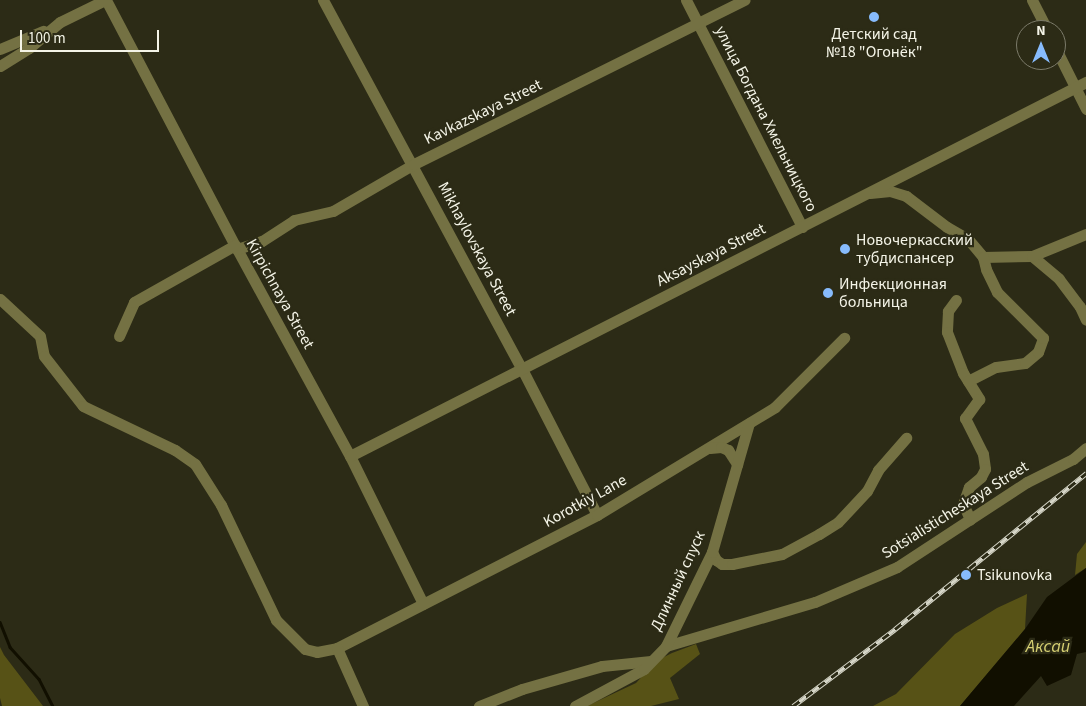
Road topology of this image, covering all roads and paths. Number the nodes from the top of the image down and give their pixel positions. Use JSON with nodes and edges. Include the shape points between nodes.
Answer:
{"nodes":[{"id":1,"x":106,"y":0,"type":"edge"},
{"id":2,"x":324,"y":0,"type":"edge"},
{"id":3,"x":686,"y":0,"type":"edge"},
{"id":4,"x":745,"y":0,"type":"edge"},
{"id":5,"x":1032,"y":0,"type":"edge"},
{"id":6,"x":1041,"y":20,"type":"edge"},
{"id":7,"x":699,"y":24,"type":"junction"},
{"id":8,"x":56,"y":25,"type":"junction"},
{"id":9,"x":0,"y":49,"type":"edge"},
{"id":10,"x":0,"y":66,"type":"edge"},
{"id":11,"x":1066,"y":70,"type":"edge"},
{"id":12,"x":1086,"y":82,"type":"edge"},
{"id":13,"x":1075,"y":88,"type":"junction"},
{"id":14,"x":1086,"y":109,"type":"edge"},
{"id":15,"x":414,"y":164,"type":"junction"},
{"id":16,"x":864,"y":194,"type":"junction"},
{"id":17,"x":802,"y":227,"type":"junction"},
{"id":18,"x":1086,"y":234,"type":"edge"},
{"id":19,"x":236,"y":247,"type":"junction"},
{"id":20,"x":1032,"y":256,"type":"junction"},
{"id":21,"x":983,"y":257,"type":"junction"},
{"id":22,"x":0,"y":299,"type":"edge"},
{"id":23,"x":956,"y":300,"type":"dead end"},
{"id":24,"x":1086,"y":320,"type":"edge"},
{"id":25,"x":119,"y":336,"type":"dead end"},
{"id":26,"x":844,"y":338,"type":"dead end"},
{"id":27,"x":522,"y":369,"type":"junction"},
{"id":28,"x":968,"y":382,"type":"junction"},
{"id":29,"x":749,"y":423,"type":"junction"},
{"id":30,"x":906,"y":438,"type":"dead end"},
{"id":31,"x":708,"y":448,"type":"junction"},
{"id":32,"x":1086,"y":448,"type":"edge"},
{"id":33,"x":350,"y":456,"type":"junction"},
{"id":34,"x":737,"y":464,"type":"junction"},
{"id":35,"x":597,"y":515,"type":"junction"},
{"id":36,"x":970,"y":520,"type":"junction"},
{"id":37,"x":712,"y":552,"type":"junction"},
{"id":38,"x":423,"y":604,"type":"junction"},
{"id":39,"x":666,"y":646,"type":"junction"},
{"id":40,"x":337,"y":648,"type":"junction"},
{"id":41,"x":651,"y":661,"type":"junction"},
{"id":42,"x":362,"y":706,"type":"edge"},
{"id":43,"x":478,"y":706,"type":"edge"},
{"id":44,"x":575,"y":706,"type":"edge"}],
"edges":[{"from":1,"to":8,"type":"street"},
{"from":1,"to":19,"type":"street","name":"Kirpichnaya Street"},
{"from":2,"to":15,"type":"street","name":"Mikhaylovskaya Street"},
{"from":3,"to":7,"type":"street","name":"улица Богдана Хмельницкого"},
{"from":4,"to":7,"type":"street","name":"Kavkazskaya Street"},
{"from":5,"to":6,"type":"street"},
{"from":7,"to":15,"type":"street","name":"Kavkazskaya Street"},
{"from":7,"to":17,"type":"street","name":"улица Богдана Хмельницкого"},
{"from":8,"to":9,"type":"street"},
{"from":8,"to":10,"type":"street","via":[[29,48]]},
{"from":11,"to":13,"type":"street"},
{"from":12,"to":13,"type":"street","name":"Aksayskaya Street"},
{"from":13,"to":14,"type":"street"},
{"from":13,"to":16,"type":"street","name":"Aksayskaya Street"},
{"from":15,"to":19,"type":"street","name":"Kavkazskaya Street","via":[[333,211],[294,220],[262,241]]},
{"from":15,"to":27,"type":"street","name":"Mikhaylovskaya Street"},
{"from":16,"to":17,"type":"street","name":"Aksayskaya Street"},
{"from":16,"to":21,"type":"street","via":[[890,191],[906,196],[968,239]]},
{"from":17,"to":27,"type":"street","name":"Aksayskaya Street"},
{"from":18,"to":20,"type":"street"},
{"from":19,"to":25,"type":"street","name":"Kavkazskaya Street","via":[[134,302]]},
{"from":19,"to":33,"type":"street","name":"Kirpichnaya Street"},
{"from":20,"to":21,"type":"street"},
{"from":20,"to":24,"type":"street","via":[[1058,279]]},
{"from":21,"to":28,"type":"street","via":[[997,292],[1042,338],[1038,352],[1025,363],[996,367]]},
{"from":22,"to":40,"type":"street","name":"Korotkiy Lane","via":[[40,336],[44,356],[83,406],[175,450],[195,464],[221,504],[276,620],[305,649],[317,652]]},
{"from":23,"to":28,"type":"street","via":[[948,311],[947,332]]},
{"from":26,"to":29,"type":"street","name":"Korotkiy Lane","via":[[775,407]]},
{"from":27,"to":33,"type":"street","name":"Aksayskaya Street"},
{"from":27,"to":35,"type":"street","name":"Mikhaylovskaya Street"},
{"from":28,"to":36,"type":"street","via":[[979,399],[964,418],[983,454],[985,469],[981,477],[968,487],[963,504]]},
{"from":29,"to":31,"type":"street","name":"Korotkiy Lane"},
{"from":29,"to":34,"type":"street","name":"Длинный спуск"},
{"from":30,"to":37,"type":"street","via":[[878,470],[867,491],[838,522],[819,534],[782,554],[732,564],[722,564]]},
{"from":31,"to":34,"type":"street","via":[[728,450]]},
{"from":31,"to":35,"type":"street","name":"Korotkiy Lane"},
{"from":32,"to":36,"type":"street","name":"Sotsialisticheskaya Street"},
{"from":33,"to":38,"type":"street","name":"Kirpichnaya Street"},
{"from":34,"to":37,"type":"street","name":"Длинный спуск"},
{"from":35,"to":38,"type":"street","name":"Korotkiy Lane"},
{"from":36,"to":39,"type":"street","name":"Sotsialisticheskaya Street","via":[[897,567],[815,602]]},
{"from":37,"to":39,"type":"street","name":"Длинный спуск"},
{"from":38,"to":40,"type":"street","name":"Korotkiy Lane"},
{"from":39,"to":41,"type":"street","name":"Длинный спуск"},
{"from":40,"to":42,"type":"street"},
{"from":41,"to":43,"type":"street","via":[[602,666],[522,689]]},
{"from":41,"to":44,"type":"street","name":"Длинный спуск","via":[[644,669]]}]}
